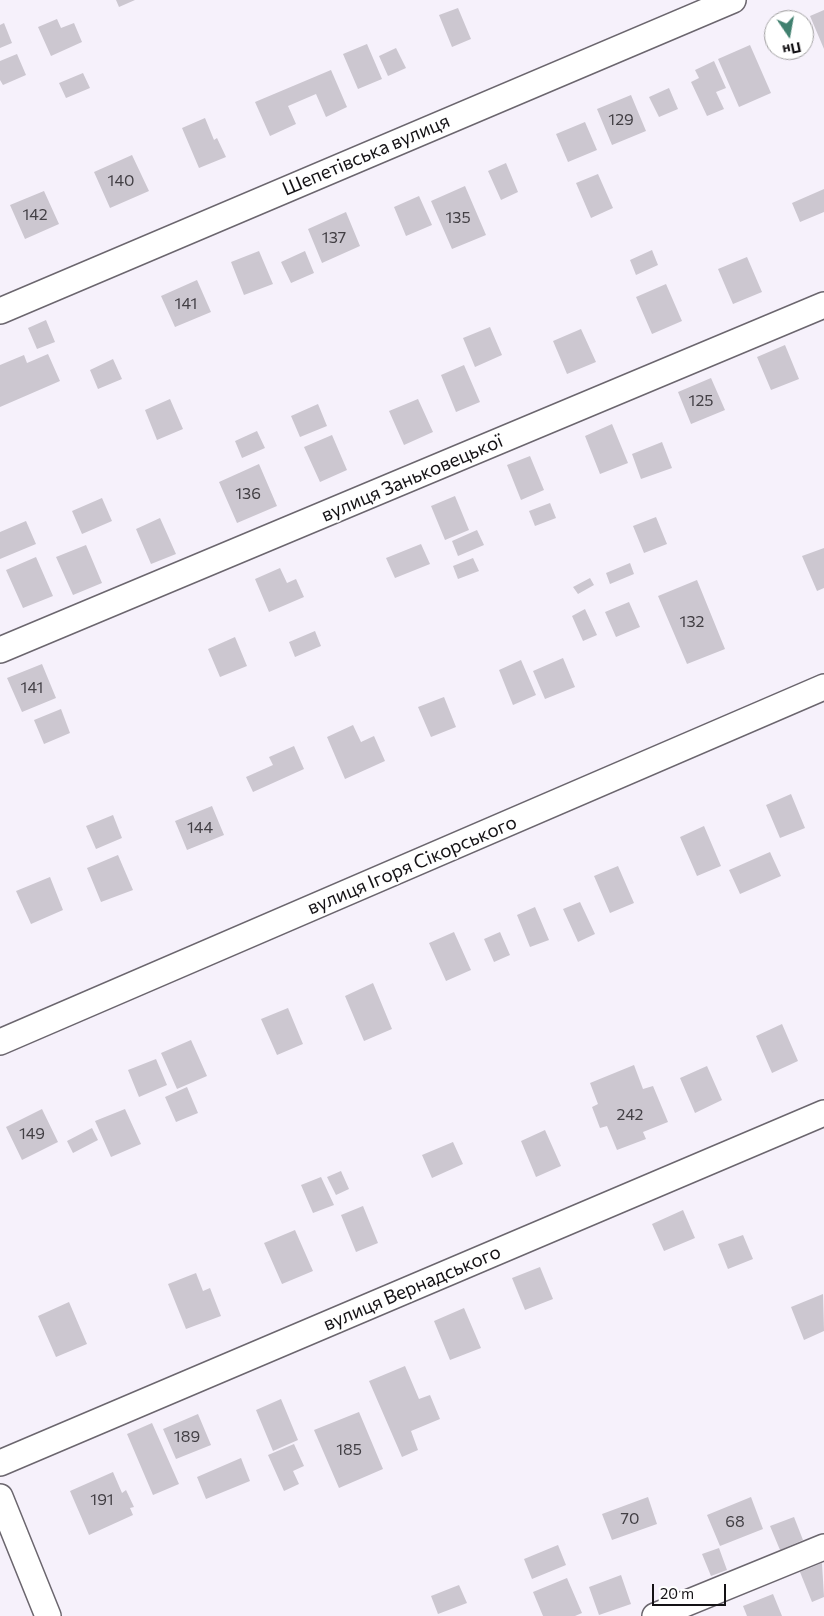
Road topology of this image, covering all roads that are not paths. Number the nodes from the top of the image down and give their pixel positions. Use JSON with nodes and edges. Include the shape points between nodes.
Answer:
{"nodes":[{"id":1,"x":733,"y":0,"type":"edge"},
{"id":2,"x":824,"y":305,"type":"edge"},
{"id":3,"x":0,"y":311,"type":"edge"},
{"id":4,"x":0,"y":650,"type":"edge"},
{"id":5,"x":824,"y":688,"type":"edge"},
{"id":6,"x":0,"y":1042,"type":"edge"},
{"id":7,"x":824,"y":1113,"type":"edge"},
{"id":8,"x":0,"y":1462,"type":"edge"},
{"id":9,"x":0,"y":1497,"type":"edge"},
{"id":10,"x":824,"y":1547,"type":"edge"},
{"id":11,"x":48,"y":1616,"type":"edge"},
{"id":12,"x":655,"y":1616,"type":"edge"}],
"edges":[{"from":1,"to":3,"type":"street","name":"Шепетівська вулиця"},
{"from":2,"to":4,"type":"street","name":"вулиця Заньковецької"},
{"from":5,"to":6,"type":"street","name":"вулиця Ігоря Сікорського"},
{"from":7,"to":8,"type":"street","name":"вулиця Вернадського"},
{"from":9,"to":11,"type":"street"},
{"from":10,"to":12,"type":"street"}]}
